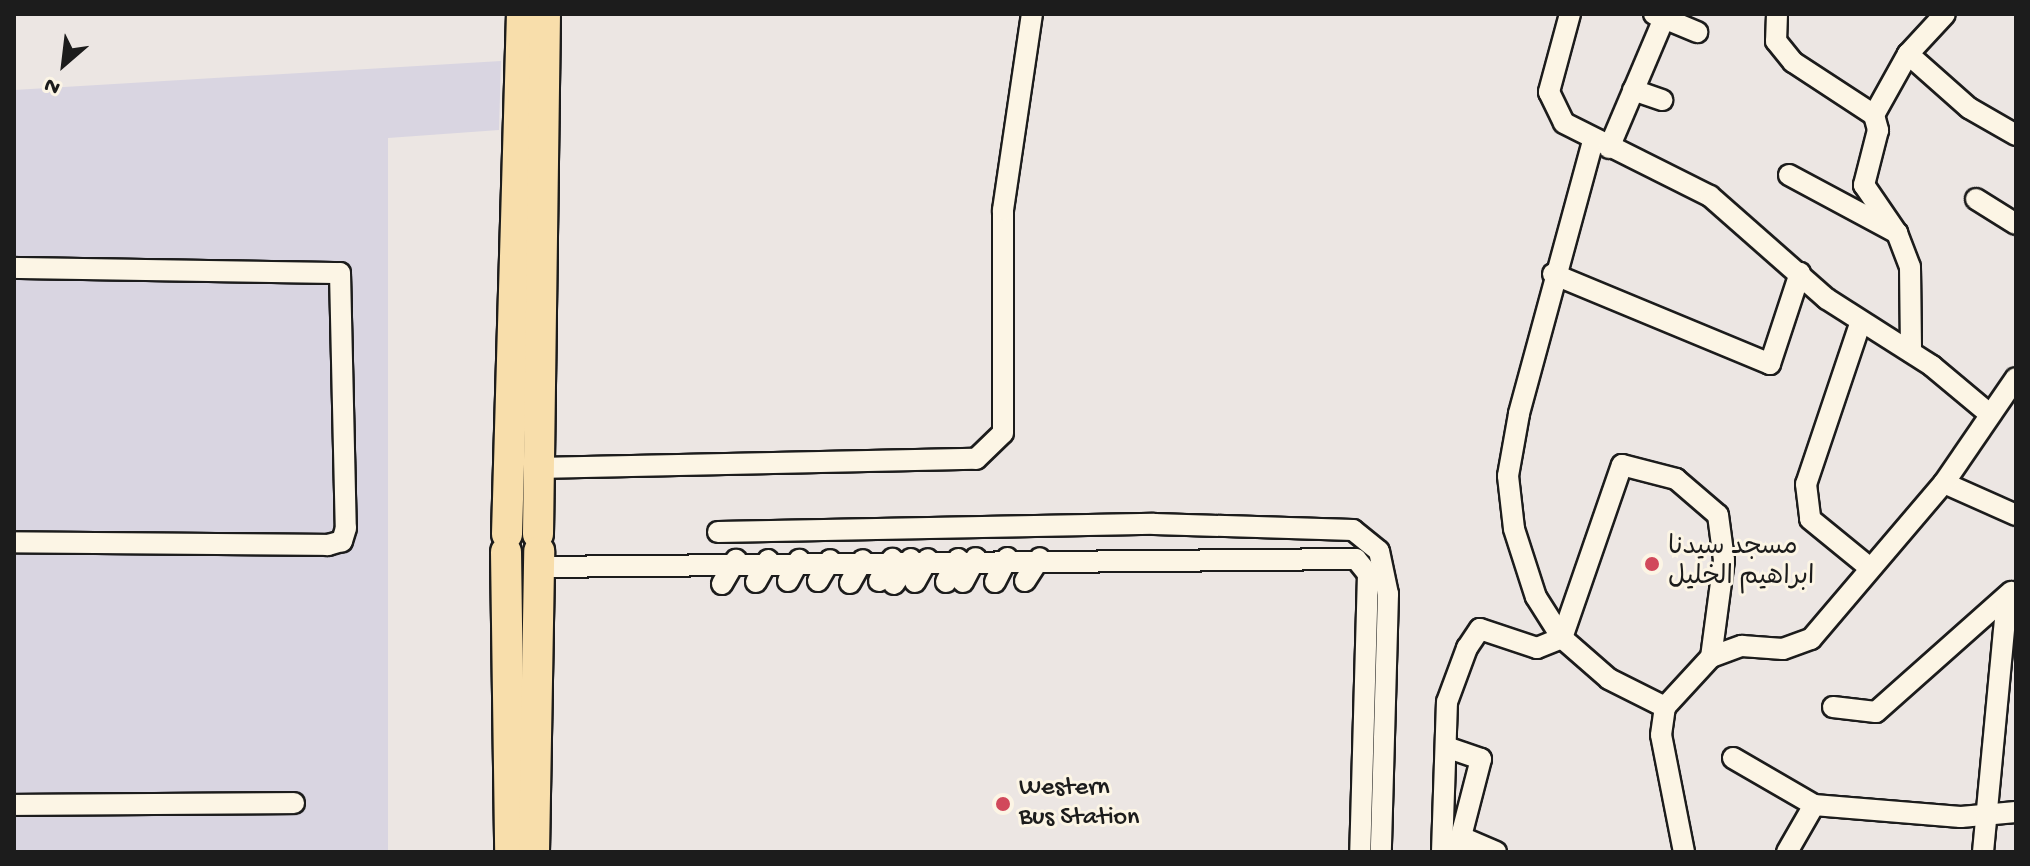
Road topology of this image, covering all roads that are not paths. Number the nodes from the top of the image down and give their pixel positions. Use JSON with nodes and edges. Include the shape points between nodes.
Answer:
{"nodes":[{"id":1,"x":522,"y":14,"type":"edge"},
{"id":2,"x":545,"y":14,"type":"edge"},
{"id":3,"x":1032,"y":14,"type":"edge"},
{"id":4,"x":1570,"y":14,"type":"edge"},
{"id":5,"x":1792,"y":14,"type":"edge"},
{"id":6,"x":1945,"y":14,"type":"edge"},
{"id":7,"x":1662,"y":15,"type":"edge"},
{"id":8,"x":1776,"y":21,"type":"edge"},
{"id":9,"x":1697,"y":32,"type":"dead end"},
{"id":10,"x":1908,"y":54,"type":"junction"},
{"id":11,"x":1633,"y":90,"type":"junction"},
{"id":12,"x":1662,"y":100,"type":"dead end"},
{"id":13,"x":1874,"y":115,"type":"junction"},
{"id":14,"x":2016,"y":135,"type":"edge"},
{"id":15,"x":1601,"y":145,"type":"junction"},
{"id":16,"x":1789,"y":175,"type":"dead end"},
{"id":17,"x":1976,"y":199,"type":"dead end"},
{"id":18,"x":2016,"y":224,"type":"edge"},
{"id":19,"x":1897,"y":233,"type":"junction"},
{"id":20,"x":14,"y":268,"type":"edge"},
{"id":21,"x":1800,"y":273,"type":"junction"},
{"id":22,"x":1553,"y":274,"type":"junction"},
{"id":23,"x":1860,"y":324,"type":"junction"},
{"id":24,"x":1911,"y":352,"type":"junction"},
{"id":25,"x":2016,"y":378,"type":"edge"},
{"id":26,"x":1987,"y":412,"type":"junction"},
{"id":27,"x":535,"y":468,"type":"junction"},
{"id":28,"x":1944,"y":483,"type":"junction"},
{"id":29,"x":2016,"y":515,"type":"edge"},
{"id":30,"x":718,"y":532,"type":"dead end"},
{"id":31,"x":14,"y":542,"type":"edge"},
{"id":32,"x":507,"y":543,"type":"junction"},
{"id":33,"x":537,"y":551,"type":"junction"},
{"id":34,"x":1870,"y":568,"type":"junction"},
{"id":35,"x":2011,"y":592,"type":"edge"},
{"id":36,"x":1562,"y":638,"type":"junction"},
{"id":37,"x":1711,"y":657,"type":"junction"},
{"id":38,"x":1665,"y":707,"type":"junction"},
{"id":39,"x":1833,"y":707,"type":"dead end"},
{"id":40,"x":1446,"y":747,"type":"junction"},
{"id":41,"x":1733,"y":758,"type":"dead end"},
{"id":42,"x":294,"y":803,"type":"dead end"},
{"id":43,"x":14,"y":805,"type":"edge"},
{"id":44,"x":1814,"y":805,"type":"junction"},
{"id":45,"x":2016,"y":812,"type":"edge"},
{"id":46,"x":1987,"y":814,"type":"junction"},
{"id":47,"x":1459,"y":844,"type":"edge"},
{"id":48,"x":510,"y":852,"type":"edge"},
{"id":49,"x":534,"y":852,"type":"edge"},
{"id":50,"x":1360,"y":852,"type":"edge"},
{"id":51,"x":1381,"y":852,"type":"edge"},
{"id":52,"x":1442,"y":852,"type":"edge"},
{"id":53,"x":1496,"y":852,"type":"edge"},
{"id":54,"x":1684,"y":852,"type":"edge"},
{"id":55,"x":1787,"y":852,"type":"edge"},
{"id":56,"x":1983,"y":852,"type":"edge"}],
"edges":[{"from":1,"to":32,"type":"highway"},
{"from":2,"to":27,"type":"highway"},
{"from":3,"to":27,"type":"street","via":[[1003,210],[1003,433],[976,459]]},
{"from":4,"to":15,"type":"street","via":[[1549,92],[1564,123]]},
{"from":5,"to":8,"type":"street"},
{"from":6,"to":10,"type":"street"},
{"from":7,"to":9,"type":"street"},
{"from":7,"to":11,"type":"street"},
{"from":8,"to":13,"type":"street","via":[[1776,41],[1793,62]]},
{"from":10,"to":13,"type":"street"},
{"from":10,"to":14,"type":"street","via":[[1969,108]]},
{"from":11,"to":12,"type":"street"},
{"from":11,"to":15,"type":"street"},
{"from":13,"to":19,"type":"street","via":[[1878,130],[1864,185]]},
{"from":15,"to":21,"type":"street","via":[[1710,196]]},
{"from":15,"to":22,"type":"street"},
{"from":16,"to":19,"type":"street"},
{"from":17,"to":18,"type":"street"},
{"from":19,"to":24,"type":"street","via":[[1910,267]]},
{"from":20,"to":31,"type":"street","via":[[340,273],[346,496],[342,541],[328,545]]},
{"from":21,"to":22,"type":"street","via":[[1770,364]]},
{"from":21,"to":23,"type":"street"},
{"from":22,"to":36,"type":"street","via":[[1508,476],[1514,529],[1536,597]]},
{"from":23,"to":24,"type":"street"},
{"from":23,"to":34,"type":"street","via":[[1806,484],[1810,519]]},
{"from":24,"to":26,"type":"street"},
{"from":25,"to":26,"type":"street"},
{"from":26,"to":28,"type":"street"},
{"from":27,"to":33,"type":"highway"},
{"from":28,"to":29,"type":"street"},
{"from":28,"to":34,"type":"street"},
{"from":30,"to":51,"type":"street","via":[[1154,524],[1353,530],[1379,551],[1388,594]]},
{"from":32,"to":33,"type":"highway","via":[[521,562]]},
{"from":32,"to":48,"type":"highway"},
{"from":33,"to":49,"type":"highway"},
{"from":33,"to":50,"type":"street","via":[[880,570],[1363,563]]},
{"from":34,"to":37,"type":"street","via":[[1799,646],[1742,646]]},
{"from":35,"to":39,"type":"street","via":[[1876,712]]},
{"from":35,"to":46,"type":"street"},
{"from":36,"to":37,"type":"street","via":[[1622,465],[1676,479],[1718,515],[1724,560]]},
{"from":36,"to":38,"type":"street","via":[[1609,679]]},
{"from":36,"to":40,"type":"street","via":[[1537,648],[1480,629],[1447,702]]},
{"from":37,"to":38,"type":"street"},
{"from":38,"to":54,"type":"street","via":[[1661,735]]},
{"from":40,"to":47,"type":"street","via":[[1481,759]]},
{"from":40,"to":52,"type":"street"},
{"from":41,"to":44,"type":"street"},
{"from":42,"to":43,"type":"street"},
{"from":44,"to":46,"type":"street"},
{"from":44,"to":55,"type":"street"},
{"from":45,"to":46,"type":"street"},
{"from":46,"to":56,"type":"street"},
{"from":47,"to":53,"type":"street"}]}
